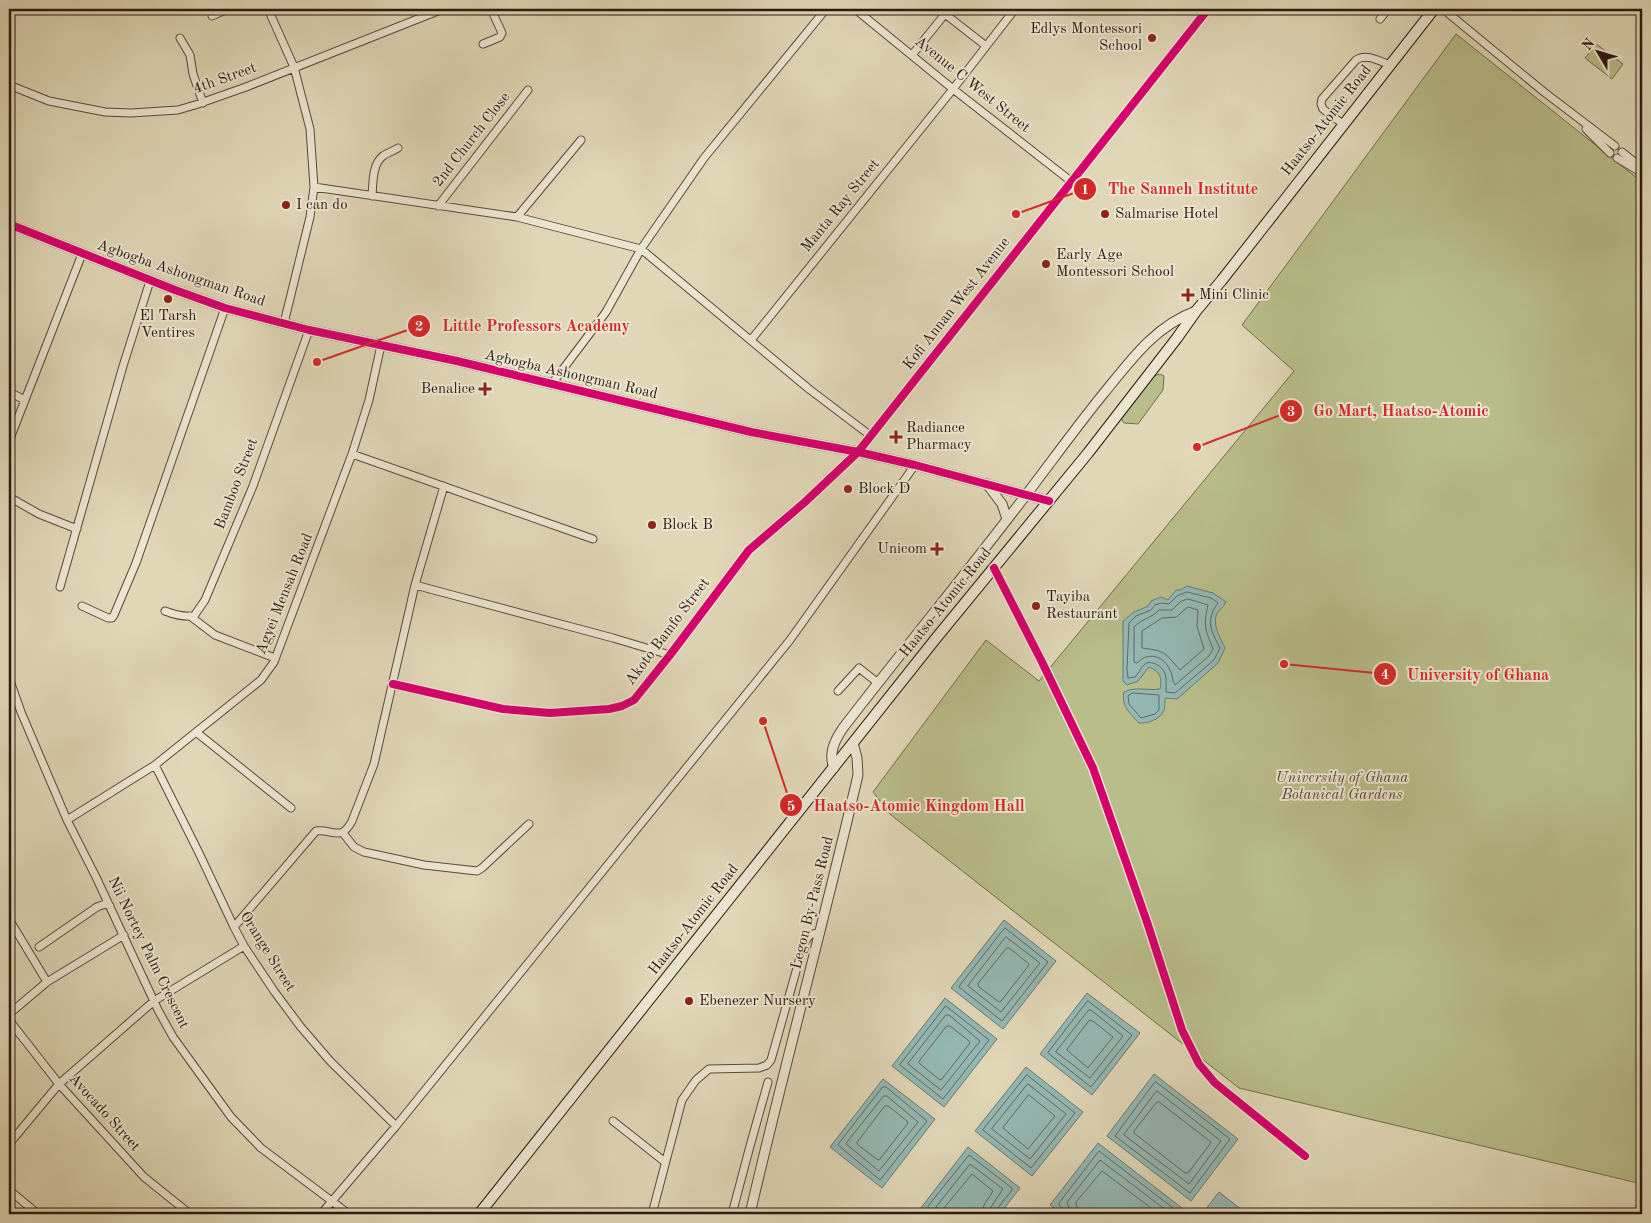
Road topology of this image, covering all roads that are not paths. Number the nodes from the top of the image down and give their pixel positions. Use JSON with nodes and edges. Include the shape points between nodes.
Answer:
{"nodes":[{"id":1,"x":228,"y":9,"type":"edge"},
{"id":2,"x":268,"y":9,"type":"edge"},
{"id":3,"x":443,"y":9,"type":"edge"},
{"id":4,"x":491,"y":9,"type":"edge"},
{"id":5,"x":826,"y":9,"type":"edge"},
{"id":6,"x":856,"y":9,"type":"edge"},
{"id":7,"x":1015,"y":9,"type":"edge"},
{"id":8,"x":1208,"y":9,"type":"edge"},
{"id":9,"x":1388,"y":9,"type":"edge"},
{"id":10,"x":1434,"y":9,"type":"edge"},
{"id":11,"x":1443,"y":9,"type":"edge"},
{"id":12,"x":947,"y":11,"type":"edge"},
{"id":13,"x":212,"y":16,"type":"dead end"},
{"id":14,"x":1380,"y":19,"type":"dead end"},
{"id":15,"x":180,"y":38,"type":"dead end"},
{"id":16,"x":484,"y":44,"type":"dead end"},
{"id":17,"x":986,"y":46,"type":"junction"},
{"id":18,"x":912,"y":55,"type":"junction"},
{"id":19,"x":1390,"y":65,"type":"junction"},
{"id":20,"x":294,"y":68,"type":"junction"},
{"id":21,"x":9,"y":85,"type":"edge"},
{"id":22,"x":953,"y":89,"type":"junction"},
{"id":23,"x":528,"y":90,"type":"dead end"},
{"id":24,"x":203,"y":102,"type":"junction"},
{"id":25,"x":1578,"y":119,"type":"junction"},
{"id":26,"x":1344,"y":125,"type":"junction"},
{"id":27,"x":581,"y":140,"type":"dead end"},
{"id":28,"x":1615,"y":146,"type":"dead end"},
{"id":29,"x":398,"y":148,"type":"dead end"},
{"id":30,"x":1622,"y":152,"type":"dead end"},
{"id":31,"x":1610,"y":154,"type":"dead end"},
{"id":32,"x":1617,"y":158,"type":"dead end"},
{"id":33,"x":1642,"y":168,"type":"edge"},
{"id":34,"x":1642,"y":173,"type":"edge"},
{"id":35,"x":1072,"y":182,"type":"junction"},
{"id":36,"x":314,"y":187,"type":"junction"},
{"id":37,"x":372,"y":196,"type":"junction"},
{"id":38,"x":438,"y":206,"type":"junction"},
{"id":39,"x":517,"y":217,"type":"junction"},
{"id":40,"x":9,"y":224,"type":"edge"},
{"id":41,"x":641,"y":248,"type":"junction"},
{"id":42,"x":82,"y":254,"type":"junction"},
{"id":43,"x":150,"y":281,"type":"junction"},
{"id":44,"x":225,"y":308,"type":"junction"},
{"id":45,"x":1196,"y":311,"type":"junction"},
{"id":46,"x":284,"y":323,"type":"junction"},
{"id":47,"x":309,"y":330,"type":"junction"},
{"id":48,"x":751,"y":340,"type":"junction"},
{"id":49,"x":381,"y":345,"type":"junction"},
{"id":50,"x":551,"y":385,"type":"junction"},
{"id":51,"x":9,"y":392,"type":"edge"},
{"id":52,"x":25,"y":400,"type":"junction"},
{"id":53,"x":871,"y":436,"type":"junction"},
{"id":54,"x":9,"y":441,"type":"edge"},
{"id":55,"x":858,"y":452,"type":"junction"},
{"id":56,"x":352,"y":454,"type":"junction"},
{"id":57,"x":915,"y":465,"type":"junction"},
{"id":58,"x":987,"y":484,"type":"junction"},
{"id":59,"x":444,"y":486,"type":"junction"},
{"id":60,"x":1026,"y":495,"type":"junction"},
{"id":61,"x":9,"y":497,"type":"edge"},
{"id":62,"x":1049,"y":501,"type":"junction"},
{"id":63,"x":1007,"y":519,"type":"junction"},
{"id":64,"x":77,"y":529,"type":"junction"},
{"id":65,"x":593,"y":539,"type":"dead end"},
{"id":66,"x":994,"y":568,"type":"junction"},
{"id":67,"x":415,"y":585,"type":"junction"},
{"id":68,"x":60,"y":587,"type":"dead end"},
{"id":69,"x":82,"y":606,"type":"dead end"},
{"id":70,"x":165,"y":611,"type":"dead end"},
{"id":71,"x":190,"y":616,"type":"junction"},
{"id":72,"x":670,"y":655,"type":"junction"},
{"id":73,"x":275,"y":658,"type":"junction"},
{"id":74,"x":9,"y":678,"type":"edge"},
{"id":75,"x":878,"y":683,"type":"junction"},
{"id":76,"x":393,"y":684,"type":"junction"},
{"id":77,"x":838,"y":692,"type":"dead end"},
{"id":78,"x":196,"y":732,"type":"junction"},
{"id":79,"x":853,"y":743,"type":"junction"},
{"id":80,"x":155,"y":765,"type":"junction"},
{"id":81,"x":834,"y":768,"type":"junction"},
{"id":82,"x":290,"y":808,"type":"dead end"},
{"id":83,"x":67,"y":820,"type":"junction"},
{"id":84,"x":530,"y":824,"type":"dead end"},
{"id":85,"x":343,"y":833,"type":"junction"},
{"id":86,"x":110,"y":906,"type":"junction"},
{"id":87,"x":9,"y":920,"type":"edge"},
{"id":88,"x":234,"y":927,"type":"junction"},
{"id":89,"x":820,"y":932,"type":"junction"},
{"id":90,"x":124,"y":935,"type":"junction"},
{"id":91,"x":244,"y":946,"type":"junction"},
{"id":92,"x":40,"y":947,"type":"dead end"},
{"id":93,"x":47,"y":982,"type":"junction"},
{"id":94,"x":154,"y":1001,"type":"junction"},
{"id":95,"x":9,"y":1014,"type":"edge"},
{"id":96,"x":9,"y":1020,"type":"edge"},
{"id":97,"x":768,"y":1082,"type":"dead end"},
{"id":98,"x":59,"y":1084,"type":"junction"},
{"id":99,"x":613,"y":1121,"type":"dead end"},
{"id":100,"x":396,"y":1126,"type":"junction"},
{"id":101,"x":9,"y":1144,"type":"edge"},
{"id":102,"x":1305,"y":1156,"type":"dead end"},
{"id":103,"x":665,"y":1162,"type":"junction"},
{"id":104,"x":9,"y":1190,"type":"edge"},
{"id":105,"x":332,"y":1201,"type":"junction"},
{"id":106,"x":38,"y":1214,"type":"edge"},
{"id":107,"x":190,"y":1214,"type":"edge"},
{"id":108,"x":321,"y":1214,"type":"edge"},
{"id":109,"x":349,"y":1214,"type":"edge"},
{"id":110,"x":479,"y":1214,"type":"edge"},
{"id":111,"x":652,"y":1214,"type":"edge"},
{"id":112,"x":732,"y":1214,"type":"edge"},
{"id":113,"x":750,"y":1214,"type":"edge"}],
"edges":[{"from":1,"to":13,"type":"street"},
{"from":2,"to":20,"type":"street"},
{"from":3,"to":20,"type":"street","name":"4th Street"},
{"from":4,"to":16,"type":"street","via":[[502,33]]},
{"from":5,"to":41,"type":"street","via":[[704,158]]},
{"from":6,"to":18,"type":"street","name":"Avenue C West Street"},
{"from":7,"to":17,"type":"street","name":"Manta Ray Street"},
{"from":8,"to":35,"type":"street","name":"Kofi Annan West Avenue"},
{"from":9,"to":14,"type":"street"},
{"from":10,"to":19,"type":"main road","name":"Haatso-Atomic Road"},
{"from":11,"to":25,"type":"street"},
{"from":12,"to":17,"type":"street"},
{"from":12,"to":18,"type":"street"},
{"from":15,"to":24,"type":"street","via":[[190,55]]},
{"from":17,"to":22,"type":"street","name":"Manta Ray Street"},
{"from":18,"to":22,"type":"street","name":"Avenue C West Street"},
{"from":19,"to":26,"type":"main road","name":"Haatso-Atomic Road"},
{"from":19,"to":26,"type":"street","via":[[1367,57],[1356,60],[1322,99],[1324,109]]},
{"from":20,"to":24,"type":"street","name":"4th Street"},
{"from":20,"to":36,"type":"street","via":[[310,129]]},
{"from":21,"to":24,"type":"street","name":"4th Street","via":[[49,101],[105,112],[178,110]]},
{"from":22,"to":35,"type":"street","name":"Avenue C West Street"},
{"from":22,"to":48,"type":"street","name":"Manta Ray Street"},
{"from":23,"to":38,"type":"street","name":"2nd Church Close"},
{"from":25,"to":28,"type":"street"},
{"from":25,"to":31,"type":"street"},
{"from":26,"to":45,"type":"main road","name":"Haatso-Atomic Road"},
{"from":27,"to":39,"type":"street"},
{"from":29,"to":37,"type":"street","via":[[378,161]]},
{"from":30,"to":33,"type":"street"},
{"from":32,"to":34,"type":"street"},
{"from":35,"to":53,"type":"street","name":"Kofi Annan West Avenue"},
{"from":36,"to":37,"type":"street"},
{"from":36,"to":46,"type":"street","via":[[310,217]]},
{"from":37,"to":38,"type":"street"},
{"from":38,"to":39,"type":"street"},
{"from":39,"to":41,"type":"street"},
{"from":40,"to":42,"type":"street","name":"Agbogba Ashongman Road"},
{"from":41,"to":48,"type":"street"},
{"from":41,"to":50,"type":"street","via":[[606,312]]},
{"from":42,"to":43,"type":"street","name":"Agbogba Ashongman Road"},
{"from":42,"to":52,"type":"street"},
{"from":43,"to":44,"type":"street","name":"Agbogba Ashongman Road"},
{"from":43,"to":64,"type":"street"},
{"from":44,"to":46,"type":"street","name":"Agbogba Ashongman Road"},
{"from":44,"to":69,"type":"street","via":[[136,564],[114,615],[108,618]]},
{"from":45,"to":60,"type":"street","via":[[1165,328],[1139,350]]},
{"from":45,"to":62,"type":"main road","name":"Haatso-Atomic Road"},
{"from":46,"to":47,"type":"street","name":"Agbogba Ashongman Road"},
{"from":47,"to":49,"type":"street","name":"Agbogba Ashongman Road"},
{"from":47,"to":71,"type":"street","name":"Bamboo Street","via":[[253,486],[209,592],[200,609]]},
{"from":48,"to":53,"type":"street"},
{"from":49,"to":50,"type":"street","name":"Agbogba Ashongman Road"},
{"from":49,"to":56,"type":"street","name":"Agyei Mensah Road","via":[[369,400]]},
{"from":50,"to":55,"type":"street","name":"Agbogba Ashongman Road","via":[[750,432]]},
{"from":51,"to":52,"type":"street"},
{"from":52,"to":54,"type":"street"},
{"from":53,"to":55,"type":"street","name":"Kofi Annan West Avenue"},
{"from":55,"to":57,"type":"street","name":"Agbogba Ashongman Road"},
{"from":55,"to":72,"type":"street","name":"Akoto Bamfo Street","via":[[749,550]]},
{"from":56,"to":59,"type":"street"},
{"from":56,"to":73,"type":"street","name":"Agyei Mensah Road"},
{"from":57,"to":58,"type":"street","name":"Agbogba Ashongman Road"},
{"from":57,"to":100,"type":"street","via":[[790,640]]},
{"from":58,"to":60,"type":"street","name":"Agbogba Ashongman Road"},
{"from":58,"to":63,"type":"street","via":[[1002,504]]},
{"from":59,"to":65,"type":"street"},
{"from":59,"to":67,"type":"street"},
{"from":60,"to":62,"type":"street","name":"Agbogba Ashongman Road"},
{"from":60,"to":63,"type":"street"},
{"from":61,"to":64,"type":"street","via":[[39,514]]},
{"from":62,"to":66,"type":"main road","name":"Haatso-Atomic Road"},
{"from":63,"to":75,"type":"street"},
{"from":64,"to":68,"type":"street"},
{"from":66,"to":79,"type":"main road","name":"Haatso-Atomic Road"},
{"from":66,"to":102,"type":"street","via":[[1093,768],[1182,1030],[1199,1064],[1215,1083]]},
{"from":67,"to":72,"type":"street"},
{"from":67,"to":76,"type":"street"},
{"from":70,"to":71,"type":"street","via":[[176,616]]},
{"from":71,"to":73,"type":"street","via":[[215,635]]},
{"from":72,"to":76,"type":"street","name":"Akoto Bamfo Street","via":[[634,700],[608,709],[550,713],[502,709]]},
{"from":73,"to":78,"type":"street","name":"Agyei Mensah Road","via":[[261,680]]},
{"from":74,"to":83,"type":"street","name":"Nii Nortey Palm Crescent"},
{"from":75,"to":77,"type":"street","via":[[859,668]]},
{"from":75,"to":81,"type":"street","via":[[836,738],[831,761]]},
{"from":76,"to":85,"type":"street","via":[[374,764],[352,821]]},
{"from":78,"to":80,"type":"street","name":"Agyei Mensah Road"},
{"from":78,"to":82,"type":"street"},
{"from":79,"to":81,"type":"main road","name":"Haatso-Atomic Road"},
{"from":79,"to":89,"type":"street","name":"Legon By-Pass Road","via":[[858,775]]},
{"from":80,"to":83,"type":"street","name":"Agyei Mensah Road"},
{"from":80,"to":88,"type":"street","name":"Orange Street"},
{"from":81,"to":110,"type":"main road","name":"Haatso-Atomic Road"},
{"from":83,"to":86,"type":"street","name":"Nii Nortey Palm Crescent"},
{"from":84,"to":85,"type":"street","via":[[477,871],[424,865],[364,852],[354,847]]},
{"from":85,"to":88,"type":"street","via":[[316,831]]},
{"from":86,"to":90,"type":"street","name":"Nii Nortey Palm Crescent"},
{"from":86,"to":92,"type":"street","via":[[97,907]]},
{"from":87,"to":93,"type":"street"},
{"from":88,"to":91,"type":"street","name":"Orange Street"},
{"from":89,"to":103,"type":"street","via":[[810,934],[804,942],[771,1060],[759,1068],[709,1069],[696,1080],[682,1100]]},
{"from":89,"to":113,"type":"street","name":"Legon By-Pass Road"},
{"from":90,"to":93,"type":"street"},
{"from":90,"to":94,"type":"street","name":"Nii Nortey Palm Crescent"},
{"from":91,"to":94,"type":"street"},
{"from":91,"to":100,"type":"street","name":"Orange Street","via":[[309,1037]]},
{"from":93,"to":95,"type":"street"},
{"from":94,"to":98,"type":"street"},
{"from":94,"to":105,"type":"street","name":"Nii Nortey Palm Crescent","via":[[174,1037],[231,1117],[261,1148]]},
{"from":96,"to":98,"type":"street","name":"Avocado Street"},
{"from":97,"to":112,"type":"street"},
{"from":98,"to":101,"type":"street"},
{"from":98,"to":107,"type":"street","name":"Avocado Street","via":[[144,1177]]},
{"from":99,"to":103,"type":"street"},
{"from":100,"to":105,"type":"street"},
{"from":103,"to":111,"type":"street"},
{"from":104,"to":106,"type":"street"},
{"from":105,"to":108,"type":"street"},
{"from":105,"to":109,"type":"street","name":"Nii Nortey Palm Crescent"}]}
